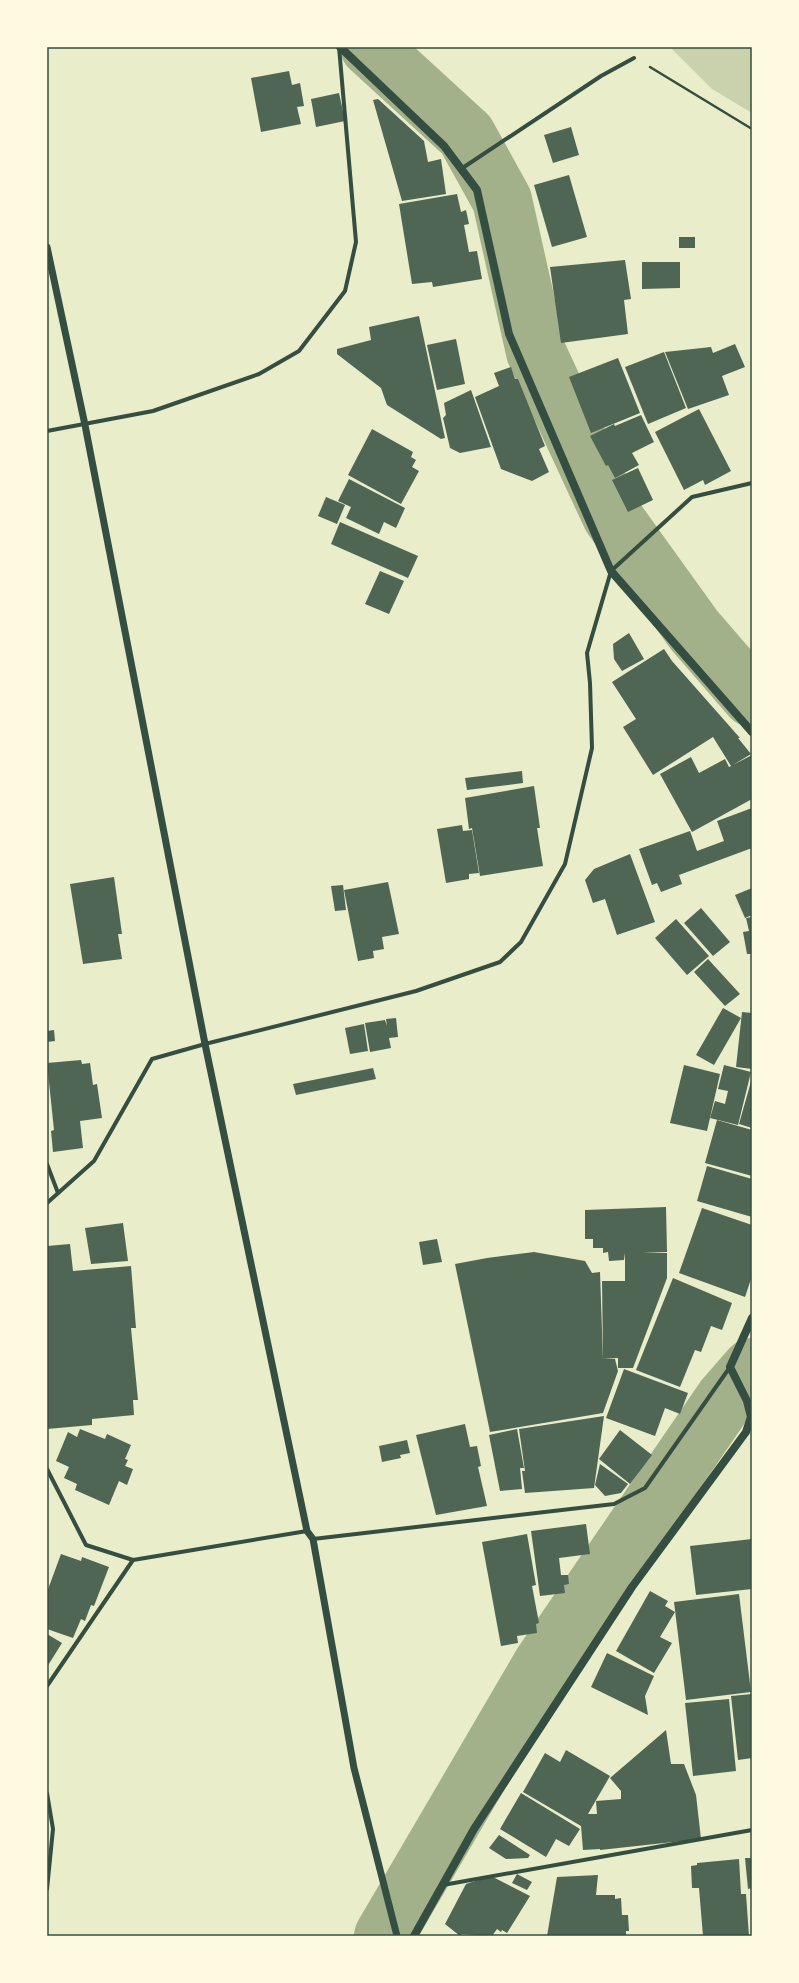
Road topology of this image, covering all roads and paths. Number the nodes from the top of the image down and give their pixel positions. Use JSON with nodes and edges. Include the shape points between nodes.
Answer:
{"nodes":[{"id":1,"x":340,"y":47,"type":"edge"},
{"id":2,"x":634,"y":58,"type":"joint"},
{"id":3,"x":752,"y":129,"type":"edge"},
{"id":4,"x":461,"y":169,"type":"junction"},
{"id":5,"x":47,"y":247,"type":"edge"},
{"id":6,"x":85,"y":425,"type":"junction"},
{"id":7,"x":47,"y":431,"type":"edge"},
{"id":8,"x":752,"y":483,"type":"edge"},
{"id":9,"x":611,"y":571,"type":"junction"},
{"id":10,"x":752,"y":732,"type":"edge"},
{"id":11,"x":205,"y":1044,"type":"junction"},
{"id":12,"x":47,"y":1164,"type":"edge"},
{"id":13,"x":58,"y":1193,"type":"junction"},
{"id":14,"x":47,"y":1203,"type":"edge"},
{"id":15,"x":752,"y":1318,"type":"edge"},
{"id":16,"x":730,"y":1367,"type":"junction"},
{"id":17,"x":749,"y":1434,"type":"edge"},
{"id":18,"x":47,"y":1469,"type":"edge"},
{"id":19,"x":307,"y":1531,"type":"junction"},
{"id":20,"x":313,"y":1538,"type":"junction"},
{"id":21,"x":132,"y":1560,"type":"junction"},
{"id":22,"x":47,"y":1686,"type":"edge"},
{"id":23,"x":47,"y":1793,"type":"edge"},
{"id":24,"x":752,"y":1830,"type":"edge"},
{"id":25,"x":443,"y":1885,"type":"junction"},
{"id":26,"x":47,"y":1889,"type":"edge"},
{"id":27,"x":397,"y":1936,"type":"edge"},
{"id":28,"x":414,"y":1936,"type":"edge"}],
"edges":[{"from":1,"to":4,"type":"main road","via":[[444,146]]},
{"from":1,"to":6,"type":"street","via":[[356,242],[345,291],[299,351],[259,374],[153,411]]},
{"from":2,"to":3,"type":"path"},
{"from":2,"to":4,"type":"street","via":[[601,76]]},
{"from":4,"to":9,"type":"main road","via":[[477,190],[509,334]]},
{"from":5,"to":6,"type":"street"},
{"from":6,"to":7,"type":"street"},
{"from":6,"to":11,"type":"street"},
{"from":8,"to":9,"type":"street","via":[[692,497]]},
{"from":9,"to":10,"type":"main road"},
{"from":9,"to":11,"type":"street","via":[[587,654],[592,748],[565,864],[521,942],[500,962],[416,991]]},
{"from":11,"to":13,"type":"street","via":[[152,1059],[94,1161]]},
{"from":11,"to":19,"type":"street"},
{"from":12,"to":13,"type":"street"},
{"from":13,"to":14,"type":"street"},
{"from":15,"to":16,"type":"main road"},
{"from":16,"to":17,"type":"main road","via":[[747,1401],[751,1418]]},
{"from":16,"to":20,"type":"street","via":[[644,1488],[614,1504]]},
{"from":17,"to":25,"type":"main road","via":[[632,1586],[474,1829]]},
{"from":18,"to":21,"type":"street","via":[[86,1545]]},
{"from":19,"to":20,"type":"street"},
{"from":19,"to":21,"type":"street"},
{"from":20,"to":27,"type":"street","via":[[354,1768]]},
{"from":21,"to":22,"type":"street"},
{"from":23,"to":26,"type":"street","via":[[53,1829]]},
{"from":24,"to":25,"type":"street"},
{"from":25,"to":28,"type":"main road"}]}
